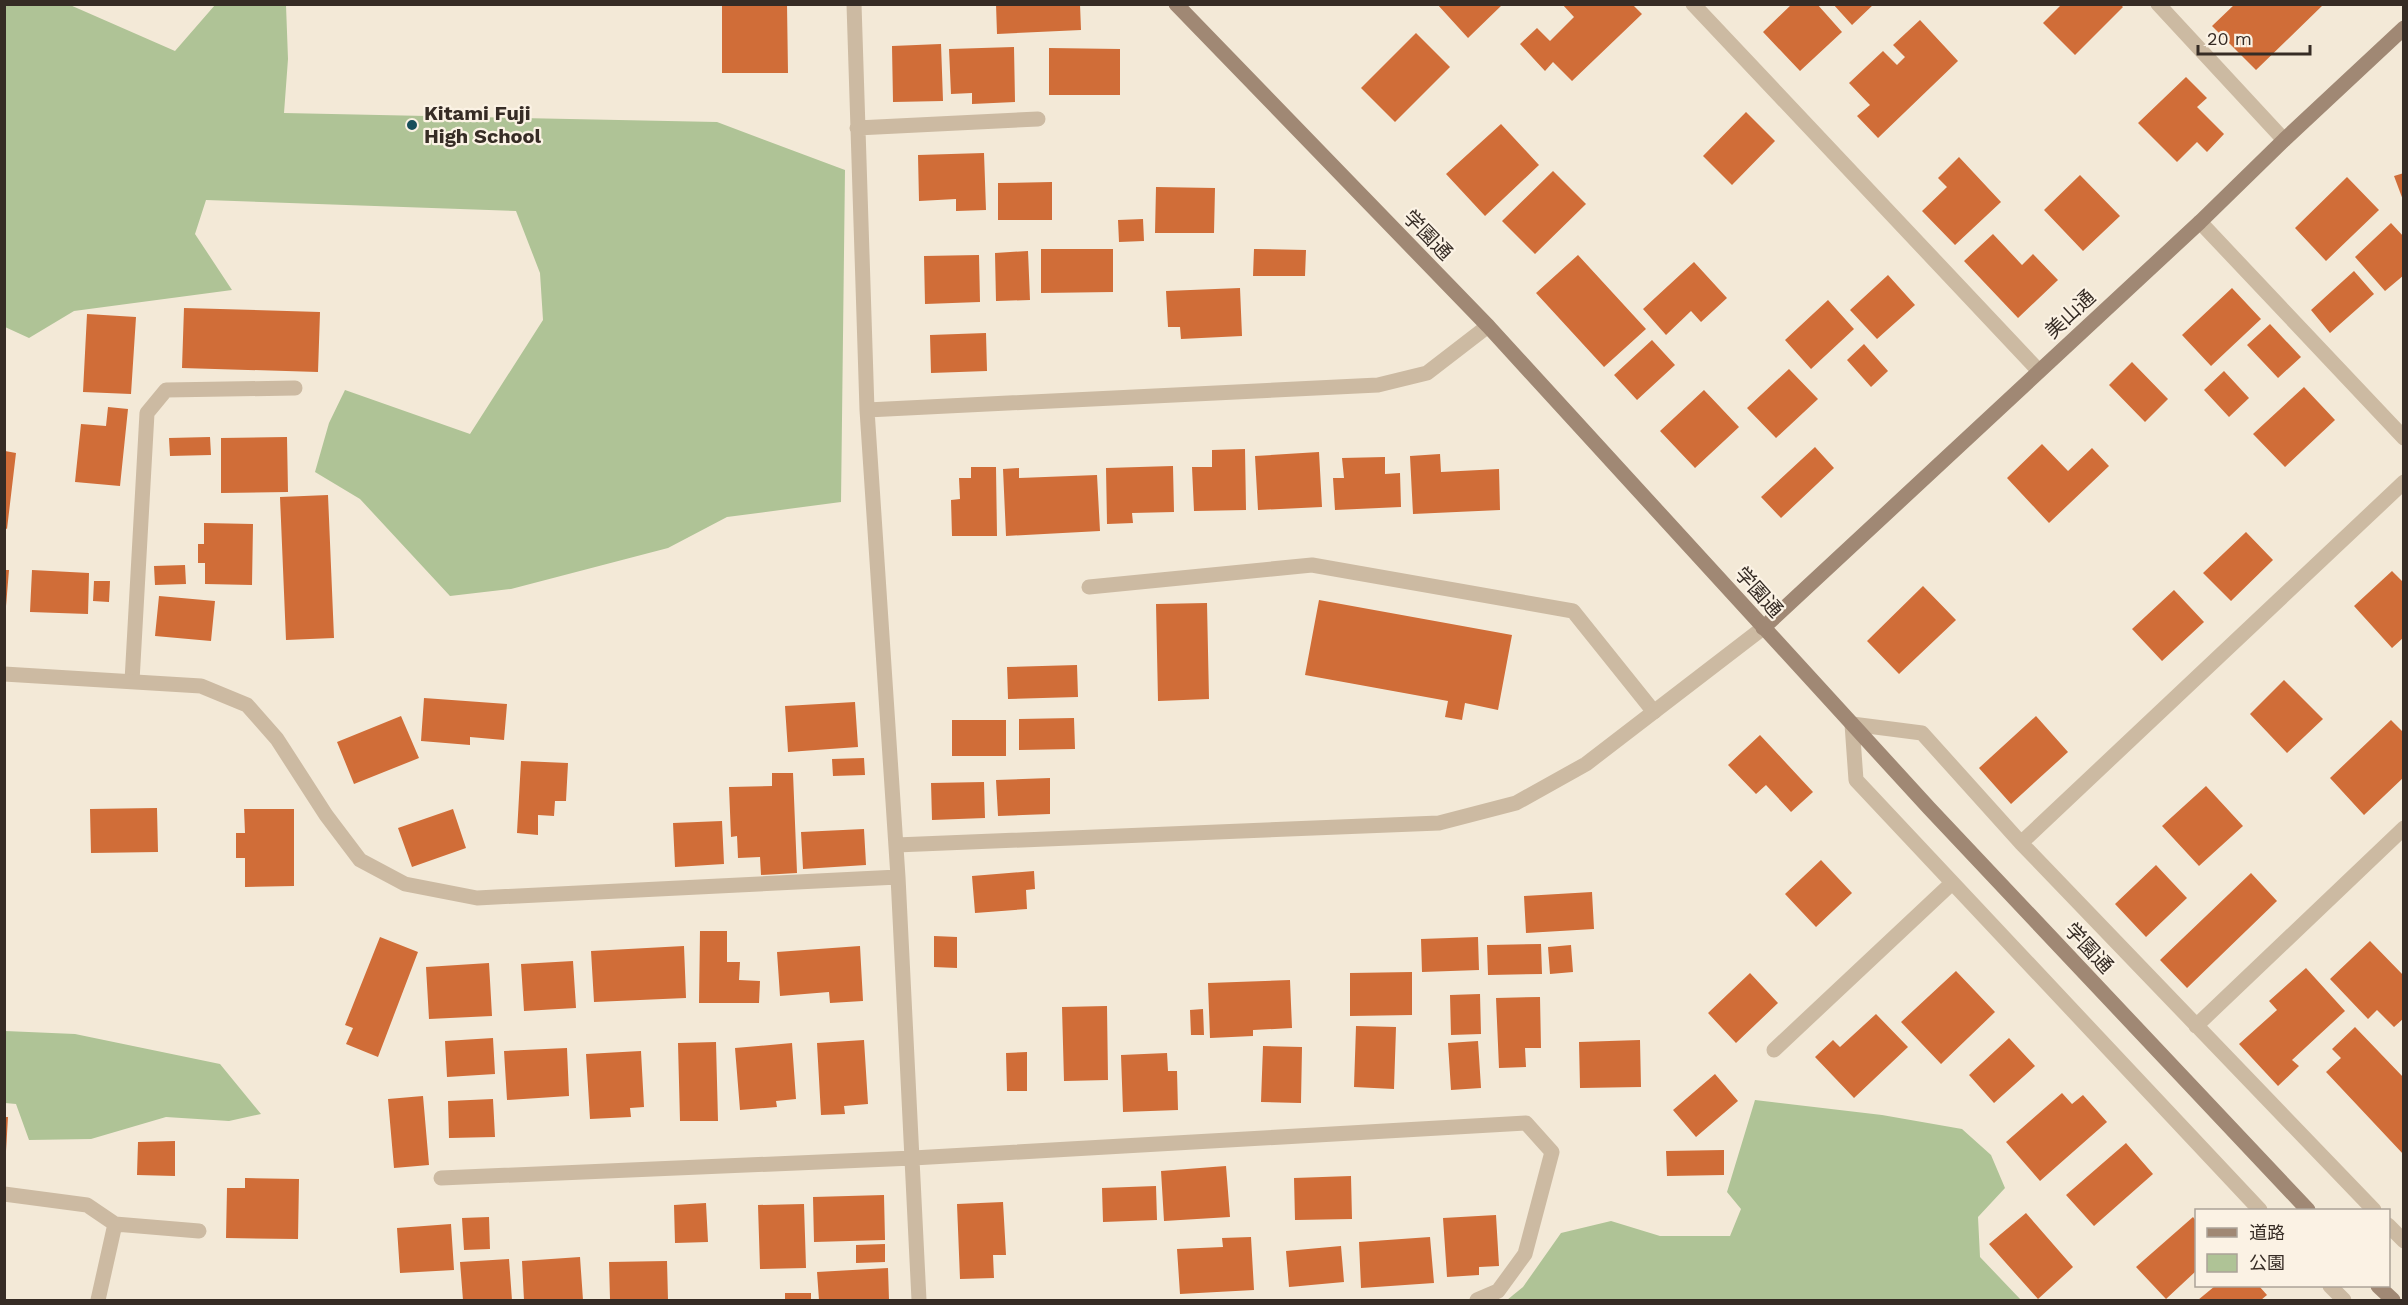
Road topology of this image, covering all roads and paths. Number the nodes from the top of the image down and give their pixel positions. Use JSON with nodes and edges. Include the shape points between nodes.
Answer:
{"nodes":[{"id":1,"x":854,"y":4,"type":"edge"},
{"id":2,"x":1176,"y":4,"type":"edge"},
{"id":3,"x":1693,"y":4,"type":"edge"},
{"id":4,"x":2158,"y":4,"type":"edge"},
{"id":5,"x":2403,"y":28,"type":"edge"},
{"id":6,"x":1038,"y":119,"type":"dead end"},
{"id":7,"x":857,"y":128,"type":"junction"},
{"id":8,"x":2284,"y":140,"type":"junction"},
{"id":9,"x":2200,"y":222,"type":"junction"},
{"id":10,"x":1488,"y":326,"type":"junction"},
{"id":11,"x":2040,"y":371,"type":"junction"},
{"id":12,"x":295,"y":387,"type":"dead end"},
{"id":13,"x":867,"y":410,"type":"junction"},
{"id":14,"x":2403,"y":438,"type":"edge"},
{"id":15,"x":2403,"y":482,"type":"edge"},
{"id":16,"x":1089,"y":587,"type":"dead end"},
{"id":17,"x":1763,"y":628,"type":"junction"},
{"id":18,"x":4,"y":674,"type":"edge"},
{"id":19,"x":132,"y":681,"type":"junction"},
{"id":20,"x":1654,"y":712,"type":"junction"},
{"id":21,"x":1852,"y":724,"type":"junction"},
{"id":22,"x":2403,"y":828,"type":"edge"},
{"id":23,"x":2021,"y":843,"type":"junction"},
{"id":24,"x":896,"y":844,"type":"junction"},
{"id":25,"x":898,"y":877,"type":"junction"},
{"id":26,"x":1952,"y":883,"type":"junction"},
{"id":27,"x":2196,"y":1026,"type":"junction"},
{"id":28,"x":1774,"y":1050,"type":"dead end"},
{"id":29,"x":913,"y":1158,"type":"junction"},
{"id":30,"x":441,"y":1178,"type":"dead end"},
{"id":31,"x":4,"y":1194,"type":"edge"},
{"id":32,"x":2258,"y":1209,"type":"edge"},
{"id":33,"x":2307,"y":1209,"type":"edge"},
{"id":34,"x":2373,"y":1209,"type":"edge"},
{"id":35,"x":115,"y":1224,"type":"junction"},
{"id":36,"x":199,"y":1231,"type":"dead end"},
{"id":37,"x":2331,"y":1287,"type":"edge"},
{"id":38,"x":2379,"y":1287,"type":"edge"},
{"id":39,"x":98,"y":1300,"type":"edge"},
{"id":40,"x":919,"y":1300,"type":"edge"},
{"id":41,"x":1477,"y":1300,"type":"edge"},
{"id":42,"x":2344,"y":1300,"type":"edge"},
{"id":43,"x":2392,"y":1300,"type":"edge"}],
"edges":[{"from":1,"to":7,"type":"street"},
{"from":2,"to":10,"type":"street","name":"学園通"},
{"from":3,"to":11,"type":"street"},
{"from":4,"to":8,"type":"street"},
{"from":5,"to":8,"type":"street","name":"美山通"},
{"from":6,"to":7,"type":"street"},
{"from":7,"to":13,"type":"street"},
{"from":8,"to":9,"type":"street","name":"美山通"},
{"from":9,"to":11,"type":"street","name":"美山通"},
{"from":9,"to":14,"type":"street"},
{"from":10,"to":13,"type":"street","via":[[1427,373],[1378,385]]},
{"from":10,"to":17,"type":"street","name":"学園通"},
{"from":11,"to":17,"type":"street","name":"美山通"},
{"from":12,"to":19,"type":"street","via":[[166,390],[147,413]]},
{"from":13,"to":24,"type":"street"},
{"from":15,"to":23,"type":"street"},
{"from":16,"to":20,"type":"street","via":[[1312,565],[1573,611]]},
{"from":17,"to":20,"type":"street"},
{"from":17,"to":21,"type":"street","name":"学園通"},
{"from":18,"to":19,"type":"street"},
{"from":19,"to":25,"type":"street","via":[[201,686],[247,705],[277,740],[360,860],[405,884],[477,898]]},
{"from":20,"to":24,"type":"street","via":[[1586,764],[1516,803],[1439,823]]},
{"from":21,"to":23,"type":"street","via":[[1922,733]]},
{"from":21,"to":26,"type":"street","via":[[1856,780]]},
{"from":21,"to":33,"type":"street","name":"学園通"},
{"from":22,"to":27,"type":"street"},
{"from":23,"to":27,"type":"street"},
{"from":24,"to":25,"type":"street"},
{"from":25,"to":29,"type":"street"},
{"from":26,"to":28,"type":"street"},
{"from":26,"to":32,"type":"street"},
{"from":27,"to":34,"type":"street"},
{"from":29,"to":30,"type":"street"},
{"from":29,"to":40,"type":"street"},
{"from":29,"to":41,"type":"street","via":[[1526,1122],[1552,1152],[1525,1254],[1498,1291]]},
{"from":31,"to":35,"type":"street","via":[[87,1205]]},
{"from":35,"to":36,"type":"street"},
{"from":35,"to":39,"type":"street"},
{"from":37,"to":42,"type":"street"},
{"from":38,"to":43,"type":"street"}]}
